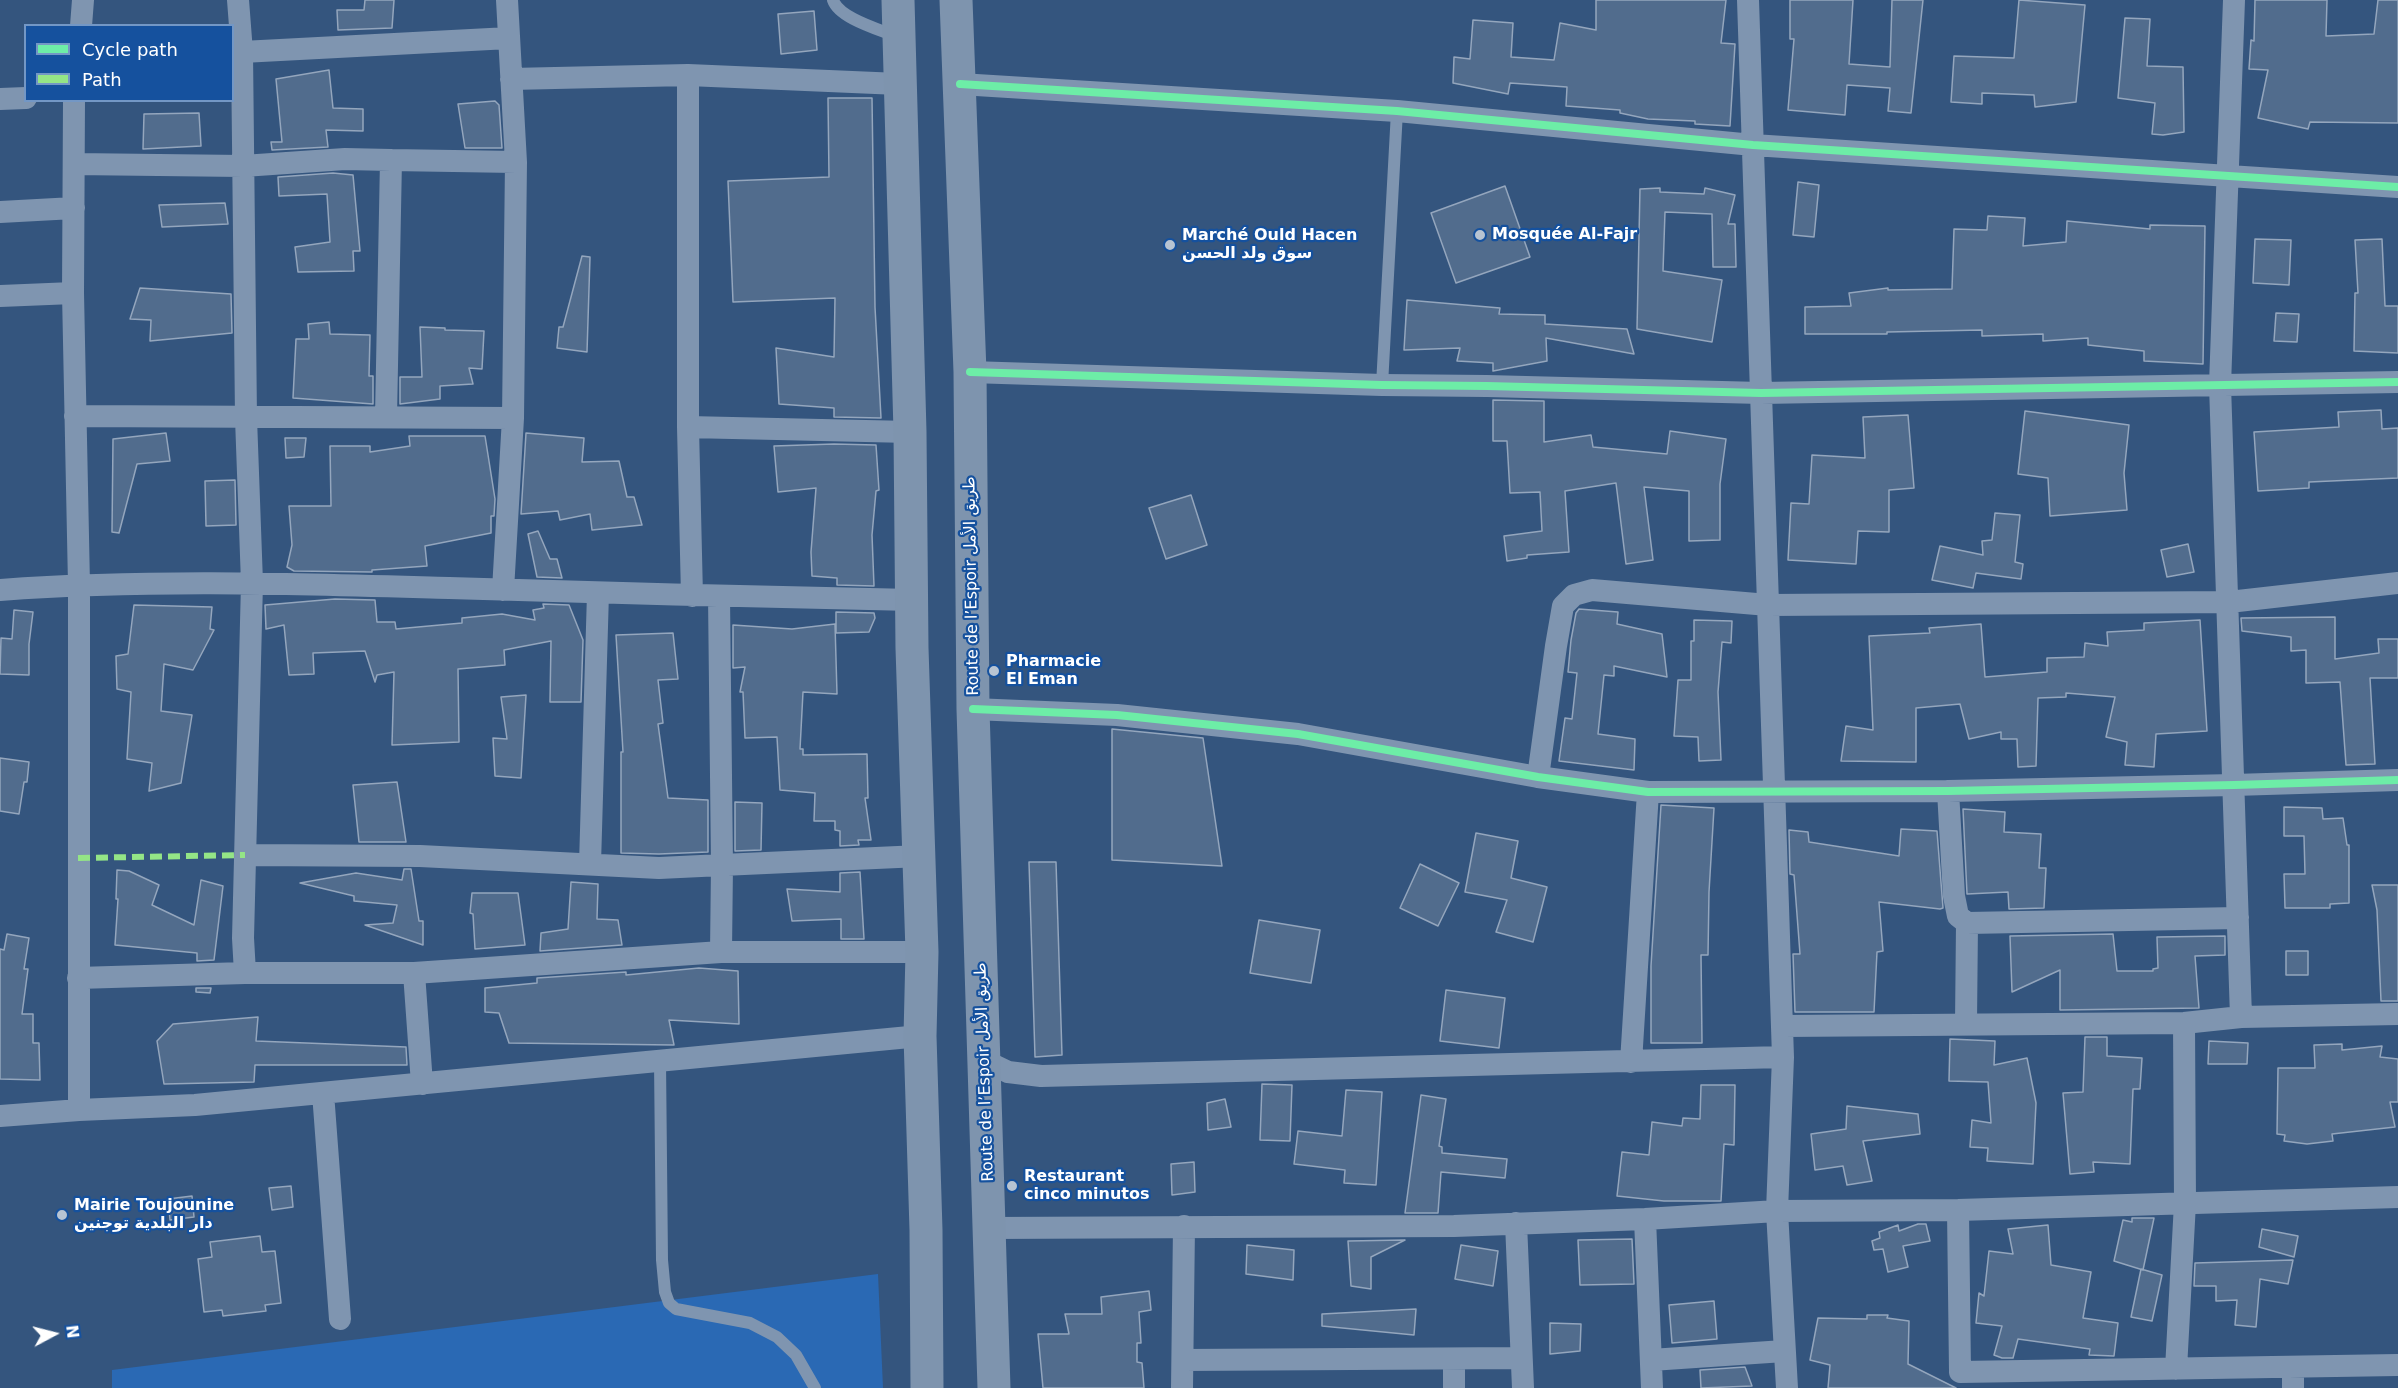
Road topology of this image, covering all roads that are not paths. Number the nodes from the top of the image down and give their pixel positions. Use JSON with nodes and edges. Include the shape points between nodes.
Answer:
{"nodes":[{"id":1,"x":83,"y":0,"type":"edge"},
{"id":2,"x":238,"y":0,"type":"edge"},
{"id":3,"x":507,"y":0,"type":"edge"},
{"id":4,"x":833,"y":0,"type":"edge"},
{"id":5,"x":898,"y":0,"type":"edge"},
{"id":6,"x":956,"y":0,"type":"edge"},
{"id":7,"x":1748,"y":0,"type":"edge"},
{"id":8,"x":2234,"y":0,"type":"edge"},
{"id":9,"x":81,"y":24,"type":"edge"},
{"id":10,"x":509,"y":38,"type":"junction"},
{"id":11,"x":899,"y":38,"type":"junction"},
{"id":12,"x":242,"y":52,"type":"junction"},
{"id":13,"x":688,"y":75,"type":"junction"},
{"id":14,"x":512,"y":79,"type":"junction"},
{"id":15,"x":899,"y":84,"type":"junction"},
{"id":16,"x":960,"y":84,"type":"junction"},
{"id":17,"x":24,"y":98,"type":"edge"},
{"id":18,"x":0,"y":99,"type":"edge"},
{"id":19,"x":74,"y":102,"type":"edge"},
{"id":20,"x":1397,"y":111,"type":"junction"},
{"id":21,"x":1753,"y":145,"type":"junction"},
{"id":22,"x":391,"y":160,"type":"junction"},
{"id":23,"x":516,"y":162,"type":"junction"},
{"id":24,"x":75,"y":164,"type":"junction"},
{"id":25,"x":243,"y":166,"type":"junction"},
{"id":26,"x":2228,"y":175,"type":"junction"},
{"id":27,"x":2398,"y":187,"type":"edge"},
{"id":28,"x":74,"y":208,"type":"junction"},
{"id":29,"x":0,"y":212,"type":"edge"},
{"id":30,"x":74,"y":292,"type":"junction"},
{"id":31,"x":0,"y":296,"type":"edge"},
{"id":32,"x":970,"y":372,"type":"junction"},
{"id":33,"x":2398,"y":382,"type":"edge"},
{"id":34,"x":2220,"y":385,"type":"junction"},
{"id":35,"x":1382,"y":386,"type":"junction"},
{"id":36,"x":1761,"y":393,"type":"junction"},
{"id":37,"x":75,"y":416,"type":"junction"},
{"id":38,"x":386,"y":417,"type":"junction"},
{"id":39,"x":246,"y":418,"type":"junction"},
{"id":40,"x":513,"y":418,"type":"junction"},
{"id":41,"x":688,"y":427,"type":"junction"},
{"id":42,"x":910,"y":432,"type":"junction"},
{"id":43,"x":252,"y":583,"type":"junction"},
{"id":44,"x":2398,"y":583,"type":"edge"},
{"id":45,"x":79,"y":585,"type":"junction"},
{"id":46,"x":0,"y":590,"type":"edge"},
{"id":47,"x":503,"y":590,"type":"junction"},
{"id":48,"x":598,"y":593,"type":"junction"},
{"id":49,"x":692,"y":596,"type":"junction"},
{"id":50,"x":719,"y":596,"type":"junction"},
{"id":51,"x":912,"y":600,"type":"junction"},
{"id":52,"x":2229,"y":602,"type":"junction"},
{"id":53,"x":1768,"y":605,"type":"junction"},
{"id":54,"x":973,"y":709,"type":"junction"},
{"id":55,"x":1538,"y":777,"type":"junction"},
{"id":56,"x":2398,"y":780,"type":"edge"},
{"id":57,"x":2234,"y":785,"type":"junction"},
{"id":58,"x":1774,"y":791,"type":"junction"},
{"id":59,"x":1948,"y":791,"type":"junction"},
{"id":60,"x":1648,"y":792,"type":"junction"},
{"id":61,"x":245,"y":855,"type":"junction"},
{"id":62,"x":920,"y":856,"type":"junction"},
{"id":63,"x":590,"y":864,"type":"junction"},
{"id":64,"x":722,"y":865,"type":"junction"},
{"id":65,"x":2238,"y":918,"type":"junction"},
{"id":66,"x":1967,"y":923,"type":"junction"},
{"id":67,"x":721,"y":952,"type":"junction"},
{"id":68,"x":922,"y":952,"type":"junction"},
{"id":69,"x":245,"y":973,"type":"junction"},
{"id":70,"x":414,"y":973,"type":"junction"},
{"id":71,"x":78,"y":978,"type":"junction"},
{"id":72,"x":2398,"y":1014,"type":"edge"},
{"id":73,"x":2241,"y":1017,"type":"junction"},
{"id":74,"x":1966,"y":1023,"type":"junction"},
{"id":75,"x":2184,"y":1023,"type":"junction"},
{"id":76,"x":1783,"y":1026,"type":"junction"},
{"id":77,"x":920,"y":1036,"type":"junction"},
{"id":78,"x":1784,"y":1057,"type":"junction"},
{"id":79,"x":660,"y":1061,"type":"junction"},
{"id":80,"x":985,"y":1061,"type":"junction"},
{"id":81,"x":1630,"y":1062,"type":"junction"},
{"id":82,"x":422,"y":1084,"type":"junction"},
{"id":83,"x":323,"y":1093,"type":"junction"},
{"id":84,"x":79,"y":1110,"type":"junction"},
{"id":85,"x":0,"y":1116,"type":"edge"},
{"id":86,"x":2398,"y":1197,"type":"edge"},
{"id":87,"x":2185,"y":1203,"type":"junction"},
{"id":88,"x":1958,"y":1210,"type":"junction"},
{"id":89,"x":1778,"y":1211,"type":"junction"},
{"id":90,"x":1645,"y":1219,"type":"junction"},
{"id":91,"x":1516,"y":1223,"type":"junction"},
{"id":92,"x":1184,"y":1226,"type":"junction"},
{"id":93,"x":989,"y":1228,"type":"junction"},
{"id":94,"x":340,"y":1319,"type":"dead end"},
{"id":95,"x":1784,"y":1351,"type":"junction"},
{"id":96,"x":1521,"y":1358,"type":"junction"},
{"id":97,"x":1454,"y":1359,"type":"junction"},
{"id":98,"x":1183,"y":1360,"type":"junction"},
{"id":99,"x":1651,"y":1360,"type":"junction"},
{"id":100,"x":2398,"y":1365,"type":"edge"},
{"id":101,"x":2176,"y":1369,"type":"junction"},
{"id":102,"x":2293,"y":1377,"type":"edge"},
{"id":103,"x":1960,"y":1380,"type":"edge"},
{"id":104,"x":815,"y":1388,"type":"edge"},
{"id":105,"x":927,"y":1388,"type":"edge"},
{"id":106,"x":994,"y":1388,"type":"edge"},
{"id":107,"x":1182,"y":1388,"type":"edge"},
{"id":108,"x":1454,"y":1388,"type":"edge"},
{"id":109,"x":1523,"y":1388,"type":"edge"},
{"id":110,"x":1652,"y":1388,"type":"edge"},
{"id":111,"x":1787,"y":1388,"type":"edge"}],
"edges":[{"from":1,"to":9,"type":"street"},
{"from":2,"to":12,"type":"street"},
{"from":3,"to":10,"type":"street"},
{"from":4,"to":11,"type":"lane","via":[[835,7],[847,16]]},
{"from":5,"to":11,"type":"highway"},
{"from":6,"to":16,"type":"highway","name":"Route de l’Espoir طريق الأمل"},
{"from":7,"to":21,"type":"street"},
{"from":8,"to":26,"type":"street"},
{"from":10,"to":12,"type":"street"},
{"from":10,"to":14,"type":"street"},
{"from":11,"to":15,"type":"highway"},
{"from":12,"to":25,"type":"street"},
{"from":13,"to":14,"type":"street"},
{"from":13,"to":15,"type":"street"},
{"from":13,"to":41,"type":"street"},
{"from":14,"to":23,"type":"street"},
{"from":15,"to":42,"type":"highway"},
{"from":16,"to":20,"type":"street"},
{"from":16,"to":32,"type":"highway","name":"Route de l’Espoir طريق الأمل"},
{"from":17,"to":18,"type":"street"},
{"from":19,"to":24,"type":"street"},
{"from":20,"to":21,"type":"street"},
{"from":20,"to":35,"type":"lane"},
{"from":21,"to":26,"type":"street"},
{"from":21,"to":36,"type":"street"},
{"from":22,"to":23,"type":"street"},
{"from":22,"to":25,"type":"street"},
{"from":22,"to":38,"type":"street"},
{"from":23,"to":40,"type":"street"},
{"from":24,"to":25,"type":"street"},
{"from":24,"to":28,"type":"street"},
{"from":25,"to":39,"type":"street"},
{"from":26,"to":27,"type":"street"},
{"from":26,"to":34,"type":"street"},
{"from":28,"to":29,"type":"street"},
{"from":28,"to":30,"type":"street"},
{"from":30,"to":31,"type":"street"},
{"from":30,"to":37,"type":"street"},
{"from":32,"to":35,"type":"street"},
{"from":32,"to":54,"type":"highway","name":"Route de l’Espoir طريق الأمل"},
{"from":33,"to":34,"type":"street"},
{"from":34,"to":36,"type":"street"},
{"from":34,"to":52,"type":"street"},
{"from":35,"to":36,"type":"street"},
{"from":36,"to":53,"type":"street"},
{"from":37,"to":39,"type":"street"},
{"from":37,"to":45,"type":"street"},
{"from":38,"to":39,"type":"street"},
{"from":38,"to":40,"type":"street"},
{"from":39,"to":43,"type":"street"},
{"from":40,"to":47,"type":"street"},
{"from":41,"to":42,"type":"street"},
{"from":41,"to":49,"type":"street"},
{"from":42,"to":51,"type":"highway"},
{"from":43,"to":45,"type":"street"},
{"from":43,"to":47,"type":"street"},
{"from":43,"to":61,"type":"street"},
{"from":44,"to":52,"type":"street"},
{"from":45,"to":46,"type":"street"},
{"from":45,"to":71,"type":"street"},
{"from":47,"to":48,"type":"street"},
{"from":48,"to":49,"type":"street"},
{"from":48,"to":63,"type":"street"},
{"from":49,"to":50,"type":"street"},
{"from":50,"to":51,"type":"street"},
{"from":50,"to":64,"type":"street"},
{"from":51,"to":62,"type":"highway"},
{"from":52,"to":53,"type":"street"},
{"from":52,"to":57,"type":"street"},
{"from":53,"to":55,"type":"street","via":[[1592,590],[1574,595],[1563,606]]},
{"from":53,"to":58,"type":"street"},
{"from":54,"to":55,"type":"street","via":[[1117,715],[1298,734]]},
{"from":54,"to":80,"type":"highway","name":"Route de l’Espoir طريق الأمل"},
{"from":55,"to":60,"type":"street"},
{"from":56,"to":57,"type":"street"},
{"from":57,"to":59,"type":"street"},
{"from":57,"to":65,"type":"street"},
{"from":58,"to":59,"type":"street"},
{"from":58,"to":60,"type":"street"},
{"from":58,"to":76,"type":"street"},
{"from":59,"to":66,"type":"street","via":[[1954,896],[1958,916]]},
{"from":60,"to":81,"type":"street"},
{"from":61,"to":63,"type":"street","via":[[420,856]]},
{"from":61,"to":69,"type":"street"},
{"from":62,"to":64,"type":"street"},
{"from":62,"to":68,"type":"highway"},
{"from":63,"to":64,"type":"street","via":[[659,868]]},
{"from":64,"to":67,"type":"street"},
{"from":65,"to":66,"type":"street"},
{"from":65,"to":73,"type":"street"},
{"from":66,"to":74,"type":"street"},
{"from":67,"to":68,"type":"street"},
{"from":67,"to":70,"type":"street"},
{"from":68,"to":77,"type":"highway"},
{"from":69,"to":70,"type":"street"},
{"from":69,"to":71,"type":"street"},
{"from":70,"to":82,"type":"street"},
{"from":71,"to":84,"type":"street"},
{"from":72,"to":73,"type":"street"},
{"from":73,"to":75,"type":"street"},
{"from":74,"to":75,"type":"street"},
{"from":74,"to":76,"type":"street"},
{"from":75,"to":87,"type":"street"},
{"from":76,"to":78,"type":"street"},
{"from":77,"to":79,"type":"street"},
{"from":77,"to":105,"type":"highway"},
{"from":78,"to":81,"type":"street"},
{"from":78,"to":89,"type":"street"},
{"from":79,"to":82,"type":"street"},
{"from":79,"to":104,"type":"lane","via":[[662,1260],[669,1303],[681,1310],[750,1323],[777,1337],[796,1355]]},
{"from":80,"to":81,"type":"street","via":[[1008,1072],[1041,1076]]},
{"from":80,"to":93,"type":"highway","name":"Route de l’Espoir طريق الأمل"},
{"from":82,"to":83,"type":"street"},
{"from":83,"to":84,"type":"street","via":[[195,1106]]},
{"from":83,"to":94,"type":"street"},
{"from":84,"to":85,"type":"street"},
{"from":86,"to":87,"type":"street"},
{"from":87,"to":88,"type":"street"},
{"from":87,"to":101,"type":"street"},
{"from":88,"to":89,"type":"street"},
{"from":88,"to":103,"type":"street"},
{"from":89,"to":90,"type":"street"},
{"from":89,"to":95,"type":"street"},
{"from":90,"to":91,"type":"street"},
{"from":90,"to":99,"type":"street"},
{"from":91,"to":92,"type":"street"},
{"from":91,"to":96,"type":"street"},
{"from":92,"to":93,"type":"street"},
{"from":92,"to":98,"type":"street"},
{"from":93,"to":106,"type":"highway","name":"Route de l’Espoir طريق الأمل"},
{"from":95,"to":99,"type":"street"},
{"from":95,"to":111,"type":"street"},
{"from":96,"to":97,"type":"street"},
{"from":96,"to":109,"type":"street"},
{"from":97,"to":98,"type":"street"},
{"from":97,"to":108,"type":"street"},
{"from":98,"to":107,"type":"street"},
{"from":99,"to":110,"type":"street"},
{"from":100,"to":102,"type":"street"},
{"from":101,"to":102,"type":"street"},
{"from":101,"to":103,"type":"street"}]}
